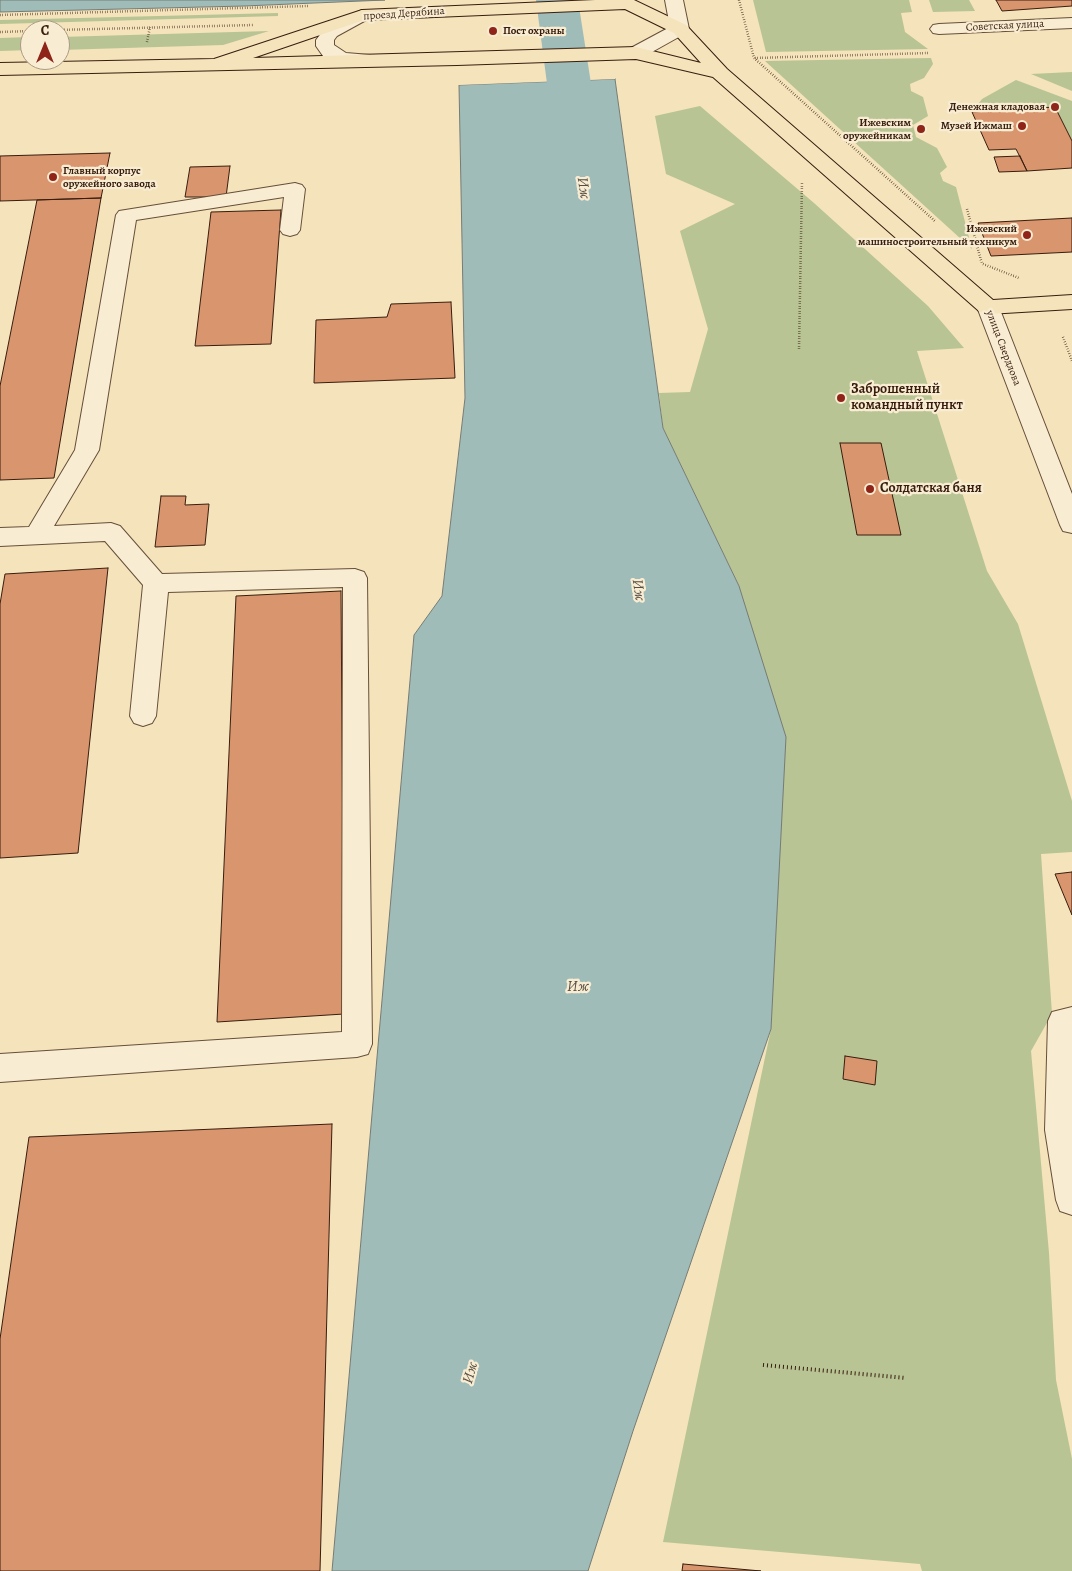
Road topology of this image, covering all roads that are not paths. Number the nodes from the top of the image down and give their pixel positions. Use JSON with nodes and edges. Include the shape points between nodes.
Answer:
{"nodes":[{"id":1,"x":674,"y":0,"type":"edge"},
{"id":2,"x":633,"y":2,"type":"edge"},
{"id":3,"x":362,"y":15,"type":"junction"},
{"id":4,"x":1072,"y":23,"type":"edge"},
{"id":5,"x":680,"y":29,"type":"junction"},
{"id":6,"x":939,"y":29,"type":"dead end"},
{"id":7,"x":636,"y":53,"type":"junction"},
{"id":8,"x":388,"y":61,"type":"junction"},
{"id":9,"x":217,"y":64,"type":"junction"},
{"id":10,"x":0,"y":69,"type":"edge"},
{"id":11,"x":718,"y":70,"type":"junction"},
{"id":12,"x":290,"y":230,"type":"dead end"},
{"id":13,"x":1072,"y":302,"type":"edge"},
{"id":14,"x":988,"y":307,"type":"junction"},
{"id":15,"x":1072,"y":525,"type":"edge"},
{"id":16,"x":37,"y":535,"type":"junction"},
{"id":17,"x":0,"y":537,"type":"edge"},
{"id":18,"x":156,"y":583,"type":"junction"},
{"id":19,"x":143,"y":716,"type":"dead end"},
{"id":20,"x":1072,"y":1020,"type":"edge"},
{"id":21,"x":0,"y":1068,"type":"edge"},
{"id":22,"x":1072,"y":1200,"type":"edge"}],
"edges":[{"from":1,"to":5,"type":"street"},
{"from":2,"to":3,"type":"main road","name":"проезд Дерябина"},
{"from":2,"to":5,"type":"main road"},
{"from":3,"to":8,"type":"street","via":[[331,32],[325,46],[343,58]]},
{"from":3,"to":9,"type":"main road","name":"проезд Дерябина"},
{"from":4,"to":6,"type":"street","name":"Советская улица"},
{"from":5,"to":7,"type":"street"},
{"from":5,"to":11,"type":"main road","name":"улица Свердлова"},
{"from":7,"to":8,"type":"main road","name":"проезд Дерябина"},
{"from":7,"to":11,"type":"main road","name":"проезд Дерябина"},
{"from":8,"to":9,"type":"main road","name":"проезд Дерябина"},
{"from":9,"to":10,"type":"main road","name":"проезд Дерябина"},
{"from":11,"to":14,"type":"main road","name":"улица Свердлова"},
{"from":12,"to":16,"type":"street","via":[[295,189],[126,214],[87,450]]},
{"from":13,"to":14,"type":"main road"},
{"from":14,"to":15,"type":"street","name":"улица Свердлова"},
{"from":16,"to":17,"type":"street"},
{"from":16,"to":18,"type":"street","via":[[111,532]]},
{"from":18,"to":19,"type":"street"},
{"from":18,"to":21,"type":"street","via":[[355,578],[356,1044]]},
{"from":20,"to":22,"type":"street","via":[[1064,1021],[1061,1130]]}]}
